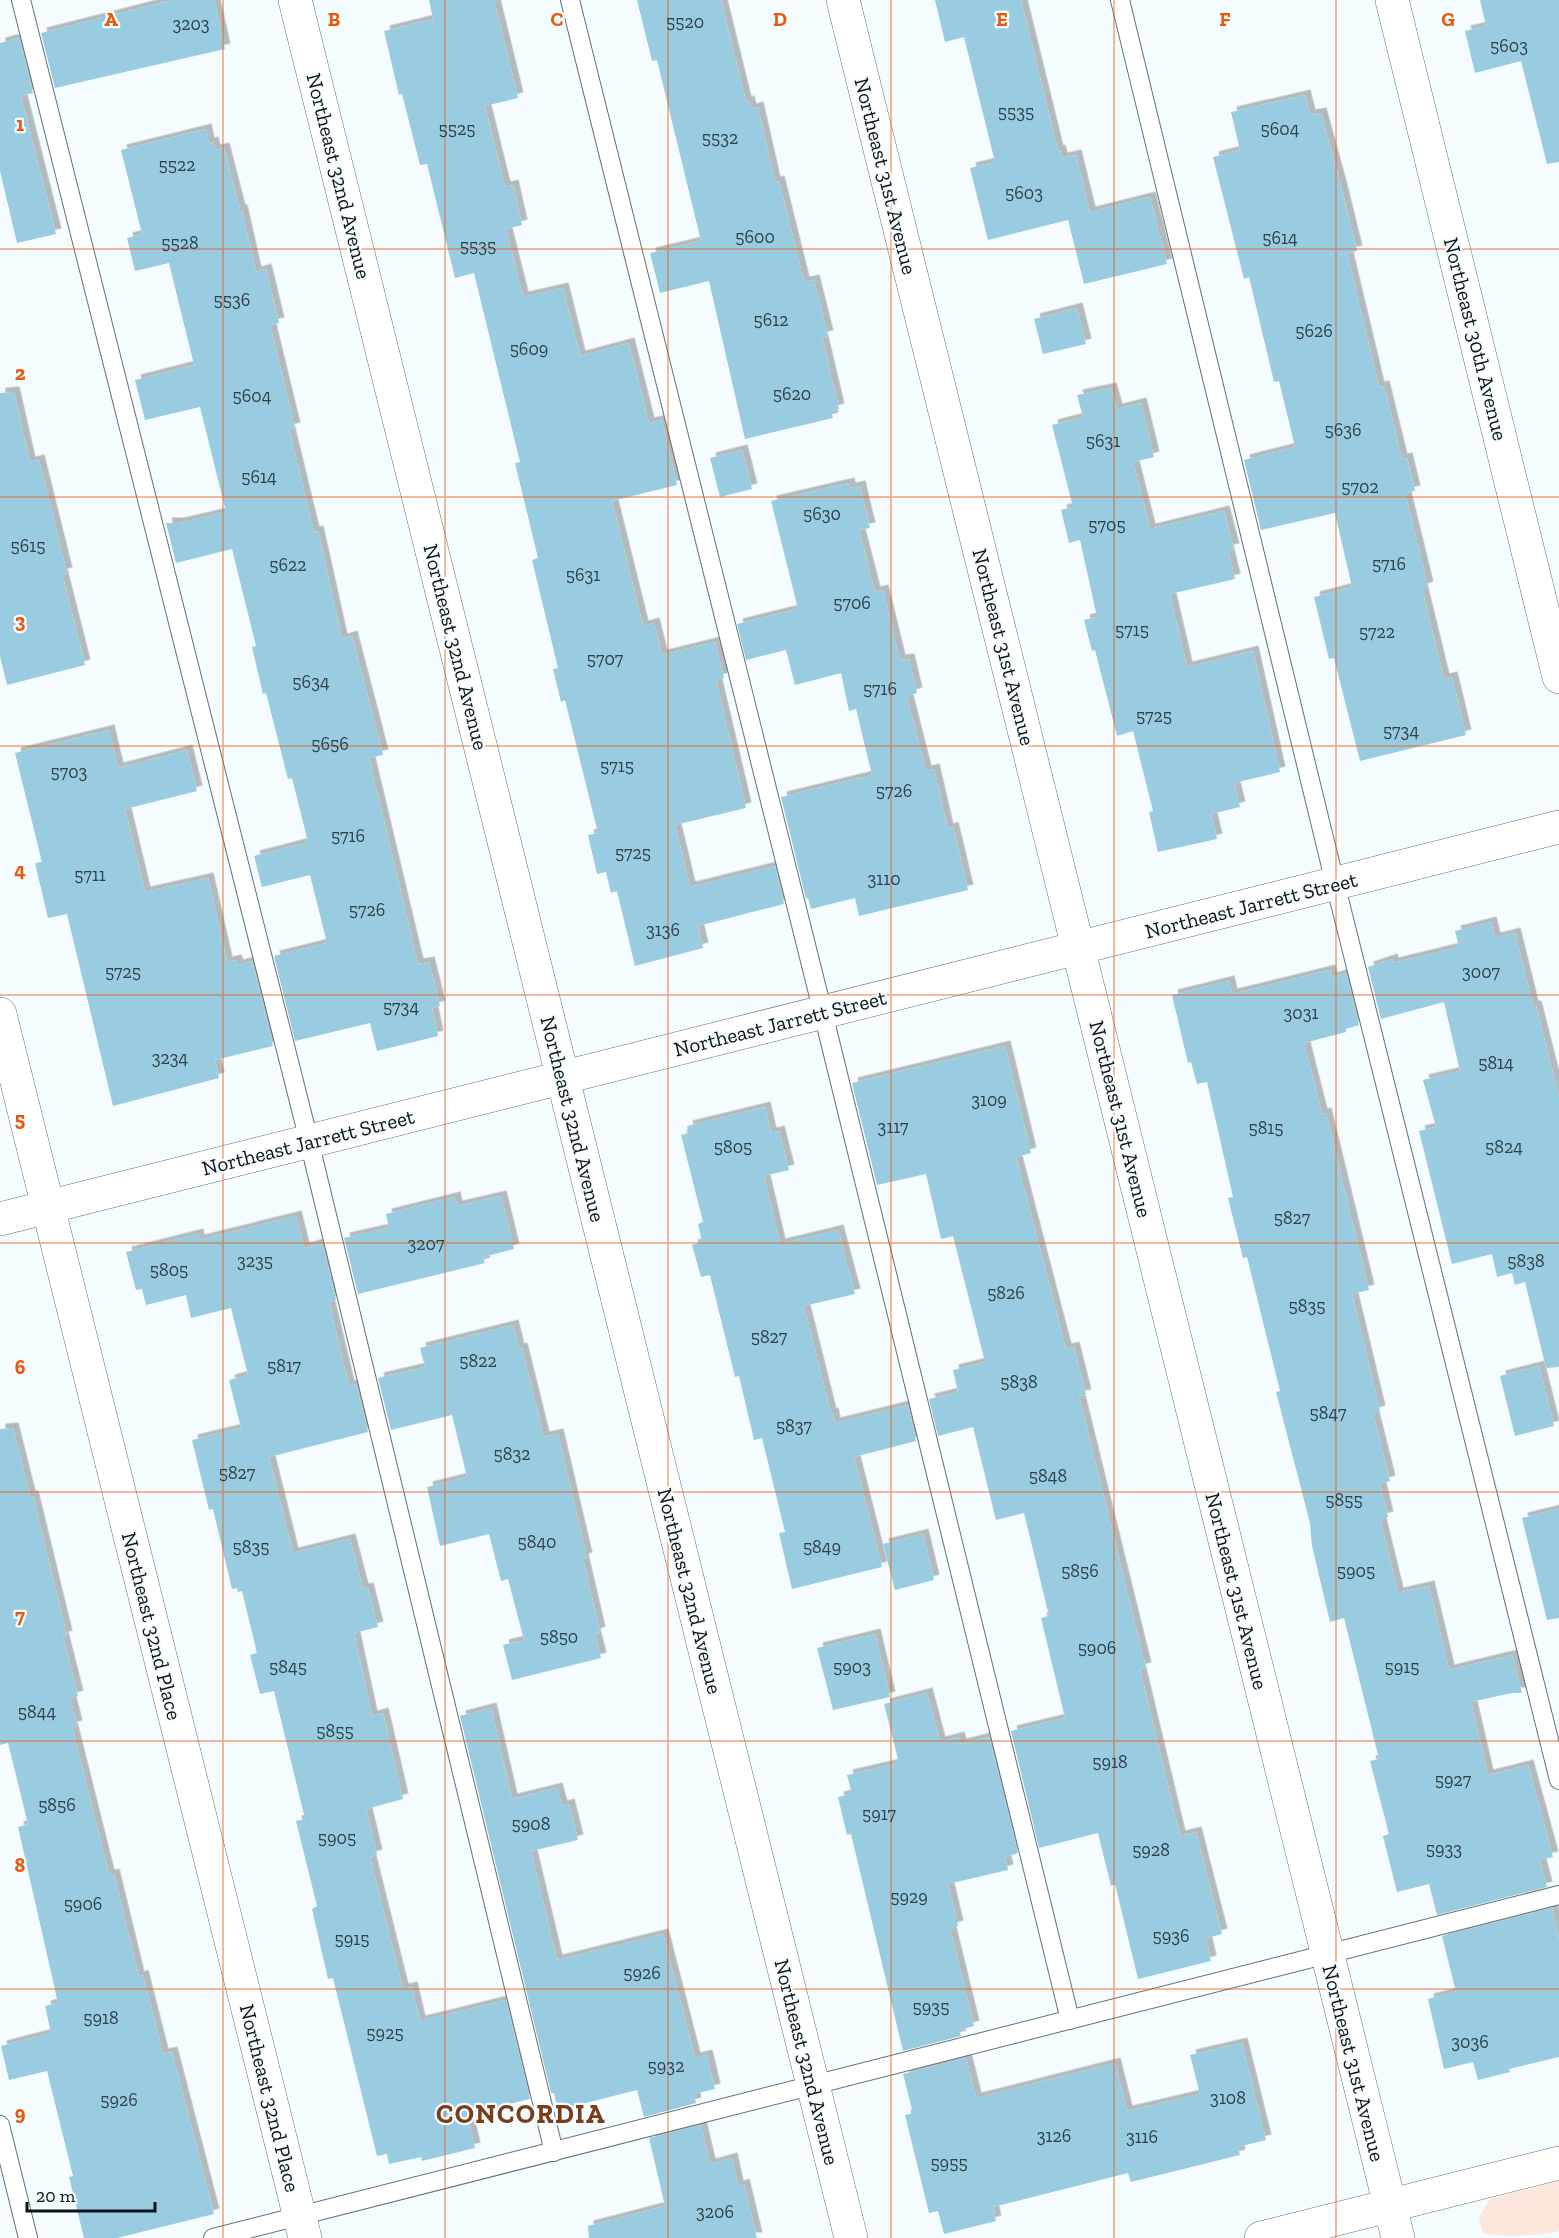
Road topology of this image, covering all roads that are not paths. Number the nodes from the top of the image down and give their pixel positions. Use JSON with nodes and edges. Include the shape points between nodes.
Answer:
{"nodes":[{"id":1,"x":21,"y":0,"type":"edge"},
{"id":2,"x":295,"y":0,"type":"edge"},
{"id":3,"x":570,"y":0,"type":"edge"},
{"id":4,"x":843,"y":0,"type":"edge"},
{"id":5,"x":1120,"y":0,"type":"edge"},
{"id":6,"x":1392,"y":0,"type":"edge"},
{"id":7,"x":1559,"y":677,"type":"edge"},
{"id":8,"x":1559,"y":827,"type":"edge"},
{"id":9,"x":1335,"y":884,"type":"junction"},
{"id":10,"x":1078,"y":948,"type":"junction"},
{"id":11,"x":823,"y":1012,"type":"junction"},
{"id":12,"x":0,"y":1014,"type":"edge"},
{"id":13,"x":562,"y":1078,"type":"junction"},
{"id":14,"x":309,"y":1142,"type":"junction"},
{"id":15,"x":48,"y":1207,"type":"junction"},
{"id":16,"x":0,"y":1219,"type":"edge"},
{"id":17,"x":1559,"y":1780,"type":"edge"},
{"id":18,"x":1559,"y":1895,"type":"edge"},
{"id":19,"x":1327,"y":1955,"type":"junction"},
{"id":20,"x":1070,"y":2020,"type":"junction"},
{"id":21,"x":814,"y":2086,"type":"junction"},
{"id":22,"x":0,"y":2125,"type":"edge"},
{"id":23,"x":554,"y":2152,"type":"junction"},
{"id":24,"x":1559,"y":2163,"type":"edge"},
{"id":25,"x":1389,"y":2206,"type":"junction"},
{"id":26,"x":302,"y":2227,"type":"edge"},
{"id":27,"x":28,"y":2238,"type":"edge"},
{"id":28,"x":213,"y":2238,"type":"edge"},
{"id":29,"x":851,"y":2238,"type":"edge"},
{"id":30,"x":1261,"y":2238,"type":"edge"},
{"id":31,"x":1398,"y":2238,"type":"edge"}],
"edges":[{"from":1,"to":14,"type":"lane"},
{"from":2,"to":13,"type":"street","name":"Northeast 32nd Avenue"},
{"from":3,"to":11,"type":"lane"},
{"from":4,"to":10,"type":"street","name":"Northeast 31st Avenue"},
{"from":5,"to":9,"type":"lane"},
{"from":6,"to":7,"type":"street","name":"Northeast 30th Avenue"},
{"from":8,"to":9,"type":"street","name":"Northeast Jarrett Street"},
{"from":9,"to":10,"type":"street","name":"Northeast Jarrett Street"},
{"from":9,"to":17,"type":"lane"},
{"from":10,"to":11,"type":"street","name":"Northeast Jarrett Street"},
{"from":10,"to":19,"type":"street","name":"Northeast 31st Avenue"},
{"from":11,"to":13,"type":"street","name":"Northeast Jarrett Street"},
{"from":11,"to":20,"type":"lane"},
{"from":12,"to":15,"type":"street","name":"Northeast 32nd Place"},
{"from":13,"to":14,"type":"street","name":"Northeast Jarrett Street"},
{"from":13,"to":21,"type":"street","name":"Northeast 32nd Avenue"},
{"from":14,"to":15,"type":"street","name":"Northeast Jarrett Street"},
{"from":14,"to":23,"type":"lane"},
{"from":15,"to":16,"type":"street","name":"Northeast Jarrett Street"},
{"from":15,"to":26,"type":"street","name":"Northeast 32nd Place"},
{"from":18,"to":19,"type":"lane"},
{"from":19,"to":20,"type":"lane"},
{"from":19,"to":25,"type":"street","name":"Northeast 31st Avenue"},
{"from":20,"to":21,"type":"lane"},
{"from":21,"to":23,"type":"lane"},
{"from":21,"to":29,"type":"street","name":"Northeast 32nd Avenue"},
{"from":22,"to":27,"type":"lane"},
{"from":23,"to":26,"type":"lane"},
{"from":24,"to":25,"type":"street"},
{"from":25,"to":30,"type":"street"},
{"from":25,"to":31,"type":"street","name":"Northeast 31st Avenue"},
{"from":26,"to":28,"type":"lane"}]}
